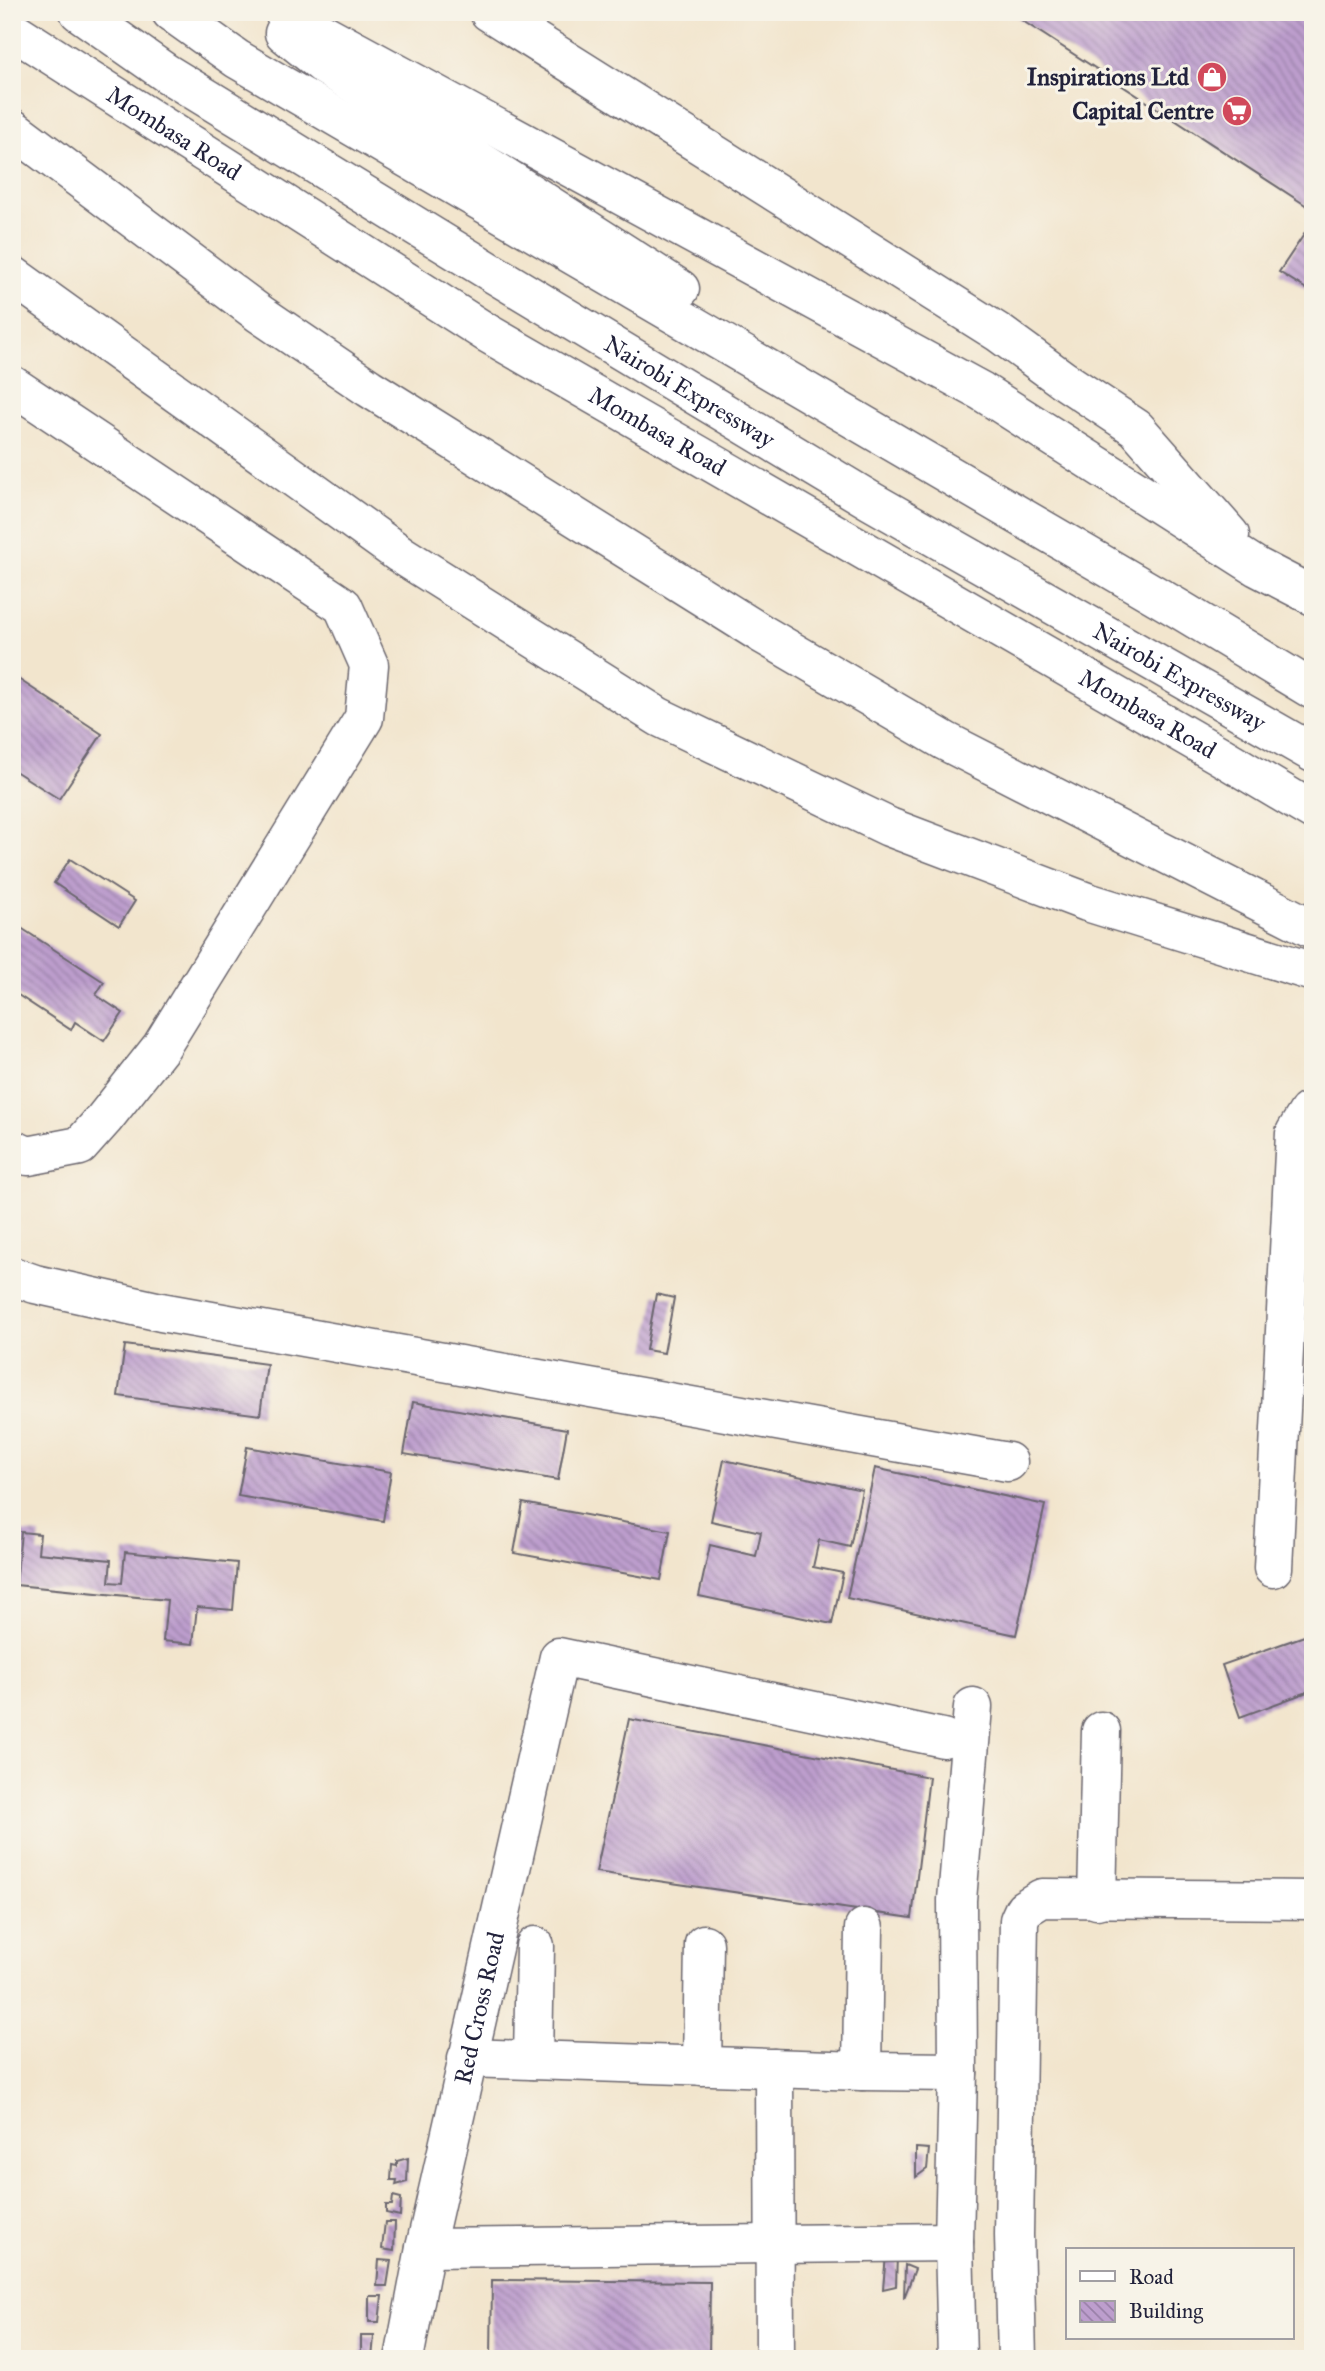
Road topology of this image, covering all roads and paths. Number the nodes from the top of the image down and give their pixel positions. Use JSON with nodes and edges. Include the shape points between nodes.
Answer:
{"nodes":[{"id":1,"x":79,"y":12,"type":"edge"},
{"id":2,"x":171,"y":12,"type":"edge"},
{"id":3,"x":258,"y":12,"type":"edge"},
{"id":4,"x":284,"y":12,"type":"edge"},
{"id":5,"x":489,"y":12,"type":"edge"},
{"id":6,"x":12,"y":30,"type":"edge"},
{"id":7,"x":12,"y":128,"type":"edge"},
{"id":8,"x":12,"y":275,"type":"edge"},
{"id":9,"x":12,"y":385,"type":"edge"},
{"id":10,"x":1257,"y":567,"type":"junction"},
{"id":11,"x":1313,"y":596,"type":"edge"},
{"id":12,"x":1179,"y":609,"type":"junction"},
{"id":13,"x":1313,"y":690,"type":"edge"},
{"id":14,"x":1313,"y":753,"type":"edge"},
{"id":15,"x":1313,"y":811,"type":"edge"},
{"id":16,"x":1313,"y":929,"type":"edge"},
{"id":17,"x":1313,"y":972,"type":"edge"},
{"id":18,"x":1313,"y":1109,"type":"edge"},
{"id":19,"x":12,"y":1149,"type":"edge"},
{"id":20,"x":12,"y":1276,"type":"edge"},
{"id":21,"x":1008,"y":1462,"type":"dead end"},
{"id":22,"x":1273,"y":1568,"type":"dead end"},
{"id":23,"x":973,"y":1707,"type":"dead end"},
{"id":24,"x":1101,"y":1731,"type":"dead end"},
{"id":25,"x":943,"y":1738,"type":"dead end"},
{"id":26,"x":1097,"y":1900,"type":"junction"},
{"id":27,"x":1313,"y":1900,"type":"edge"},
{"id":28,"x":864,"y":1928,"type":"dead end"},
{"id":29,"x":704,"y":1944,"type":"dead end"},
{"id":30,"x":535,"y":1947,"type":"dead end"},
{"id":31,"x":467,"y":2058,"type":"junction"},
{"id":32,"x":533,"y":2060,"type":"junction"},
{"id":33,"x":702,"y":2066,"type":"junction"},
{"id":34,"x":774,"y":2068,"type":"junction"},
{"id":35,"x":862,"y":2071,"type":"junction"},
{"id":36,"x":958,"y":2072,"type":"junction"},
{"id":37,"x":954,"y":2242,"type":"junction"},
{"id":38,"x":775,"y":2245,"type":"junction"},
{"id":39,"x":425,"y":2248,"type":"junction"},
{"id":40,"x":404,"y":2359,"type":"edge"},
{"id":41,"x":775,"y":2359,"type":"edge"},
{"id":42,"x":957,"y":2359,"type":"edge"},
{"id":43,"x":1017,"y":2359,"type":"edge"}],
"edges":[{"from":1,"to":14,"type":"main road","name":"Nairobi Expressway","via":[[190,87],[836,480]]},
{"from":2,"to":12,"type":"main road","via":[[237,59]]},
{"from":3,"to":12,"type":"main road","via":[[326,66]]},
{"from":4,"to":10,"type":"main road","via":[[981,391]]},
{"from":5,"to":10,"type":"main road","via":[[999,334],[1136,428]]},
{"from":6,"to":15,"type":"main road","name":"Mombasa Road","via":[[488,334]]},
{"from":7,"to":16,"type":"main road","via":[[260,314],[369,388],[773,641],[945,741]]},
{"from":8,"to":17,"type":"main road","via":[[400,554],[659,717],[888,827],[1087,902]]},
{"from":9,"to":19,"type":"main road","via":[[343,606],[369,665],[364,718],[161,1047],[80,1146],[28,1156]]},
{"from":10,"to":11,"type":"main road"},
{"from":12,"to":13,"type":"main road"},
{"from":18,"to":22,"type":"main road","via":[[1295,1133]]},
{"from":20,"to":21,"type":"main road","via":[[161,1312]]},
{"from":23,"to":36,"type":"main road","via":[[957,1900]]},
{"from":24,"to":26,"type":"main road"},
{"from":25,"to":31,"type":"main road","name":"Red Cross Road","via":[[559,1657]]},
{"from":26,"to":27,"type":"main road"},
{"from":26,"to":43,"type":"main road","via":[[1042,1898],[1024,1909],[1019,1920],[1014,2235]]},
{"from":28,"to":35,"type":"main road"},
{"from":29,"to":33,"type":"main road"},
{"from":30,"to":32,"type":"main road"},
{"from":31,"to":32,"type":"main road"},
{"from":31,"to":39,"type":"main road","name":"Red Cross Road"},
{"from":32,"to":33,"type":"main road"},
{"from":33,"to":34,"type":"main road"},
{"from":34,"to":35,"type":"main road"},
{"from":34,"to":38,"type":"main road"},
{"from":35,"to":36,"type":"main road"},
{"from":36,"to":37,"type":"main road"},
{"from":37,"to":38,"type":"main road"},
{"from":37,"to":42,"type":"main road"},
{"from":38,"to":39,"type":"main road"},
{"from":38,"to":41,"type":"main road"},
{"from":39,"to":40,"type":"main road","name":"Red Cross Road"}]}
